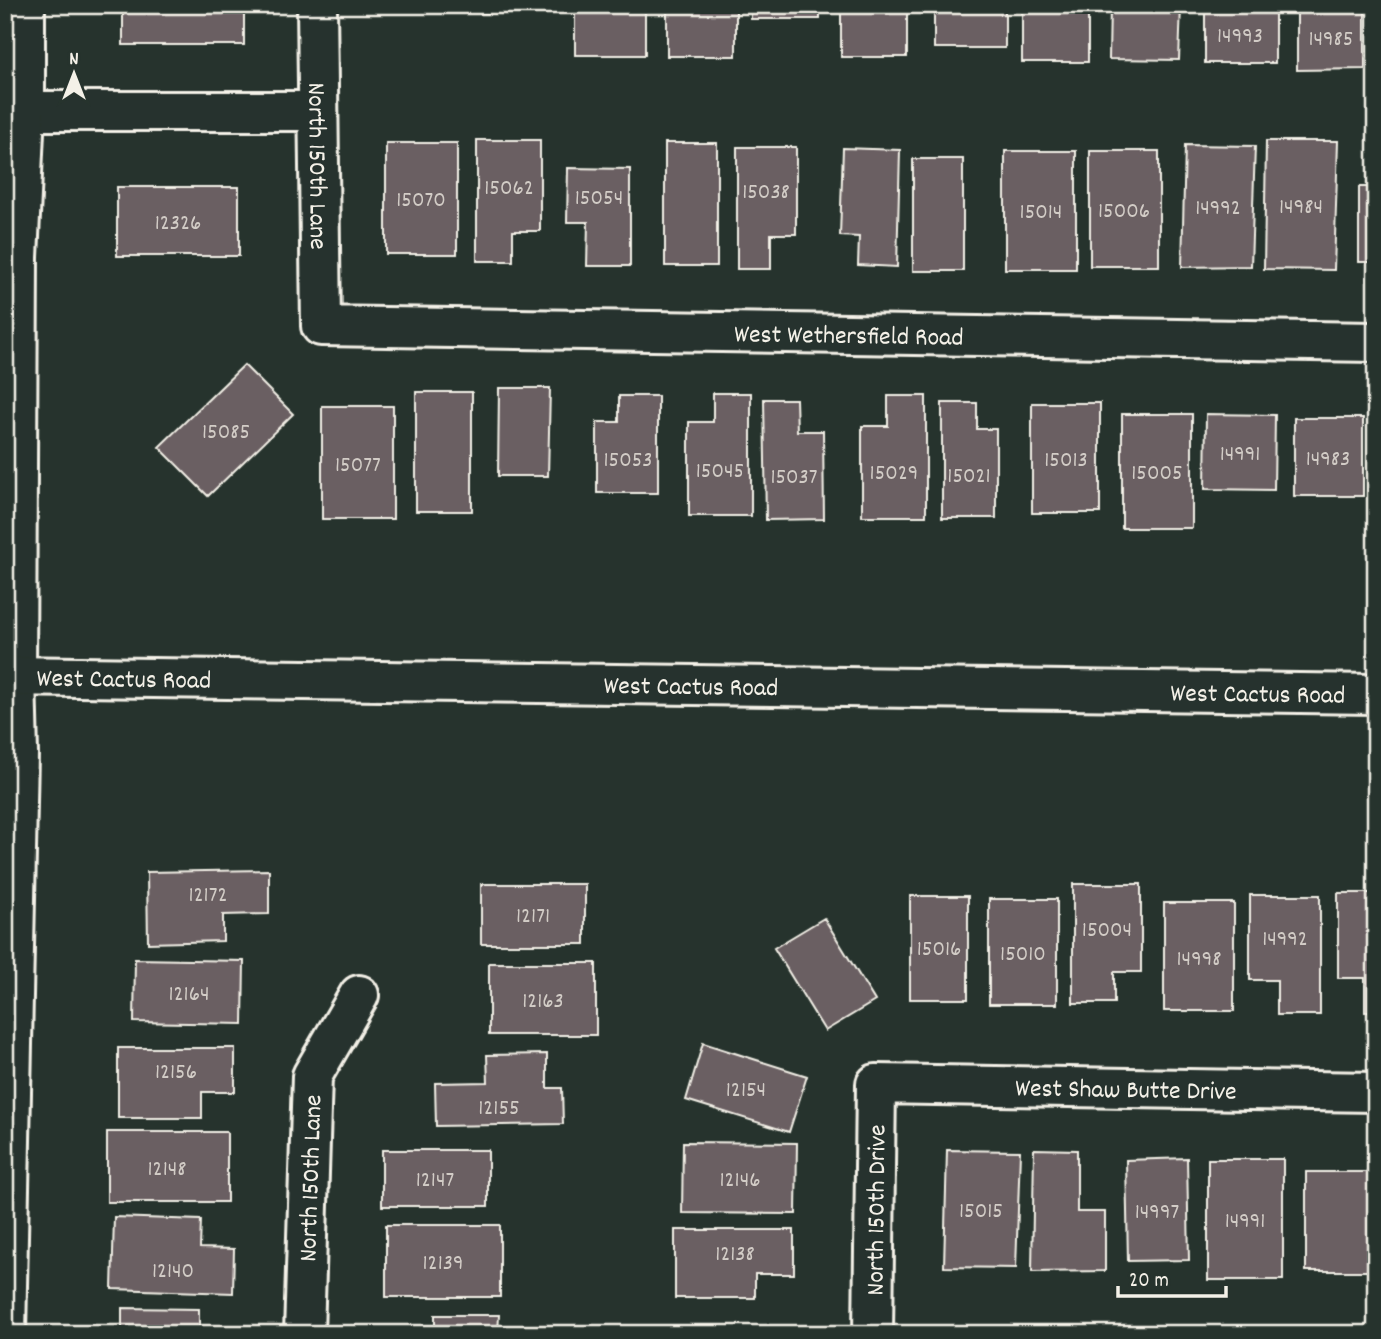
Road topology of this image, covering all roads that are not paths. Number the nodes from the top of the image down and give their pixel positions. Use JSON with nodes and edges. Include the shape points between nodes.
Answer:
{"nodes":[{"id":1,"x":25,"y":5,"type":"edge"},
{"id":2,"x":317,"y":5,"type":"edge"},
{"id":3,"x":25,"y":111,"type":"junction"},
{"id":4,"x":318,"y":111,"type":"junction"},
{"id":5,"x":321,"y":326,"type":"joint"},
{"id":6,"x":1376,"y":342,"type":"edge"},
{"id":7,"x":10,"y":676,"type":"edge"},
{"id":8,"x":1376,"y":694,"type":"edge"},
{"id":9,"x":359,"y":995,"type":"dead end"},
{"id":10,"x":876,"y":1084,"type":"joint"},
{"id":11,"x":1376,"y":1092,"type":"edge"},
{"id":12,"x":6,"y":1334,"type":"edge"},
{"id":13,"x":304,"y":1334,"type":"edge"},
{"id":14,"x":873,"y":1334,"type":"edge"}],
"edges":[{"from":1,"to":3,"type":"street"},
{"from":2,"to":4,"type":"street","name":"North 150th Lane"},
{"from":3,"to":4,"type":"street"},
{"from":3,"to":7,"type":"street"},
{"from":4,"to":5,"type":"street","name":"North 150th Lane"},
{"from":5,"to":6,"type":"street","name":"West Wethersfield Road"},
{"from":7,"to":8,"type":"street","name":"West Cactus Road"},
{"from":7,"to":12,"type":"street","via":[[18,754]]},
{"from":9,"to":13,"type":"street","name":"North 150th Lane","via":[[312,1076]]},
{"from":10,"to":11,"type":"street","name":"West Shaw Butte Drive"},
{"from":10,"to":14,"type":"street","name":"North 150th Drive"}]}
